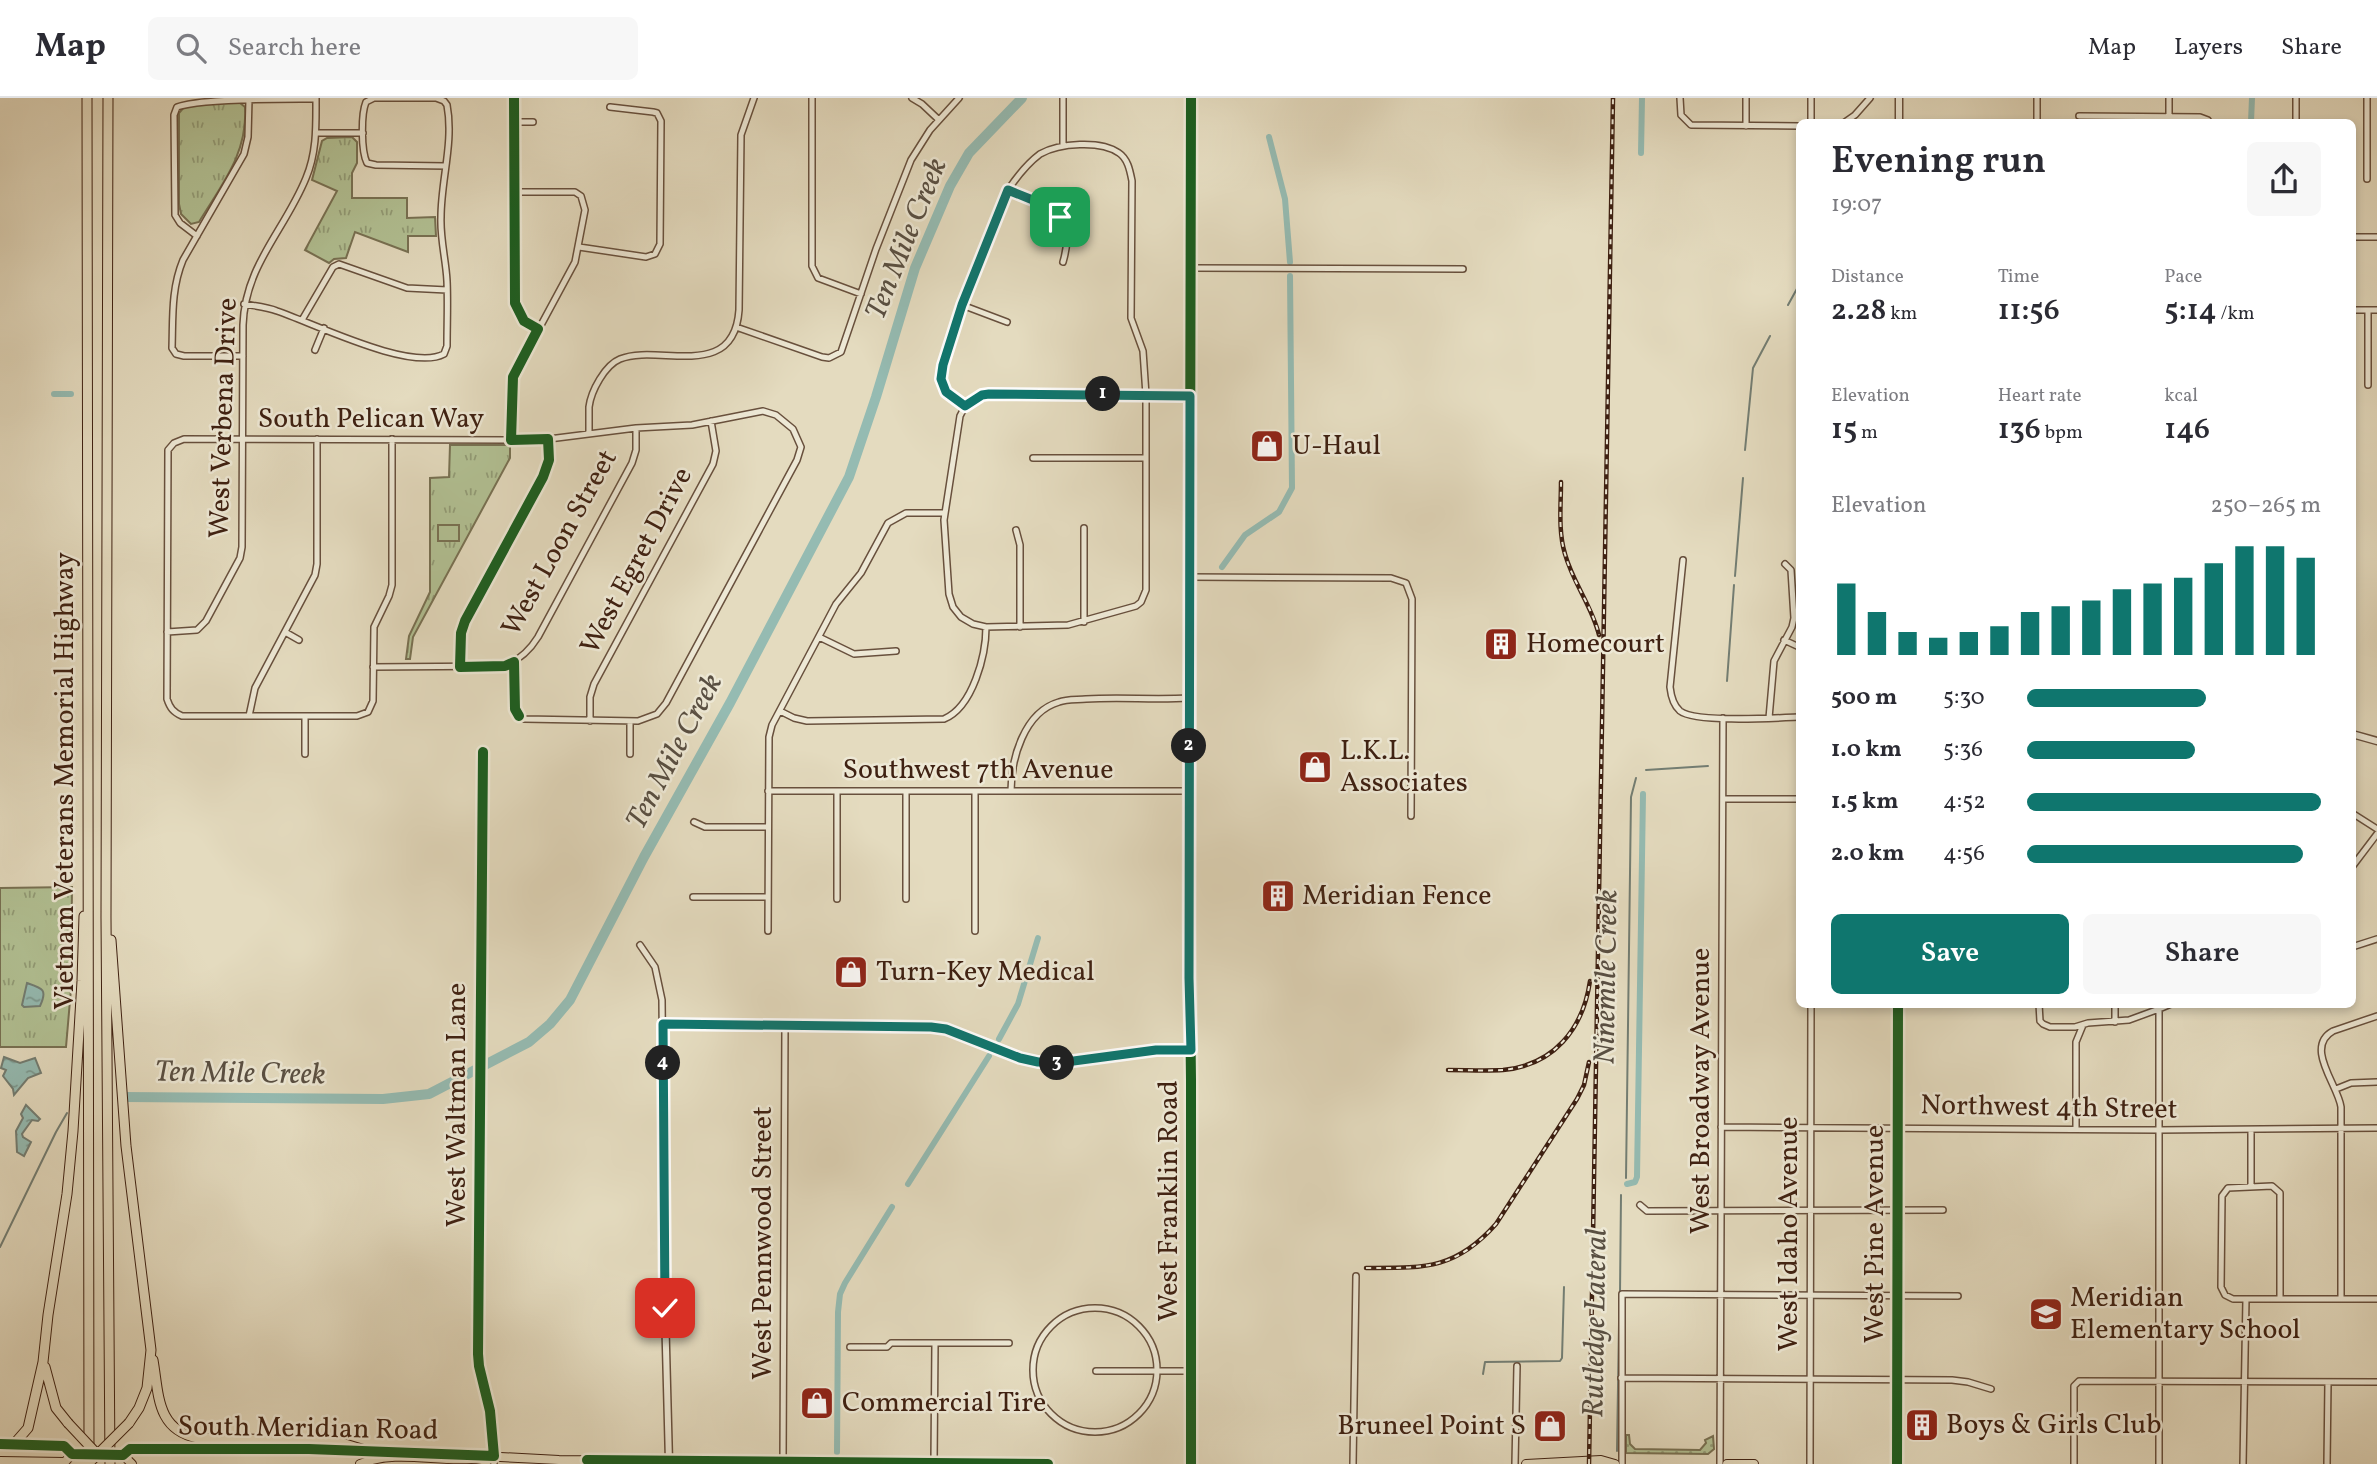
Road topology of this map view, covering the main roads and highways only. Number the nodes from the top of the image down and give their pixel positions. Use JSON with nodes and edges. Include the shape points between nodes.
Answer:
{"nodes":[{"id":1,"x":87,"y":98,"type":"edge"},
{"id":2,"x":107,"y":98,"type":"edge"},
{"id":3,"x":1191,"y":98,"type":"edge"},
{"id":4,"x":87,"y":879,"type":"junction"},
{"id":5,"x":106,"y":918,"type":"junction"},
{"id":6,"x":151,"y":1350,"type":"junction"},
{"id":7,"x":43,"y":1362,"type":"junction"},
{"id":8,"x":0,"y":1444,"type":"edge"},
{"id":9,"x":14,"y":1444,"type":"junction"},
{"id":10,"x":365,"y":1450,"type":"junction"},
{"id":11,"x":72,"y":1454,"type":"junction"},
{"id":12,"x":97,"y":1454,"type":"junction"},
{"id":13,"x":123,"y":1455,"type":"junction"},
{"id":14,"x":494,"y":1460,"type":"edge"},
{"id":15,"x":0,"y":1461,"type":"edge"},
{"id":16,"x":669,"y":1462,"type":"edge"},
{"id":17,"x":934,"y":1462,"type":"edge"},
{"id":18,"x":852,"y":1463,"type":"edge"},
{"id":19,"x":88,"y":1464,"type":"edge"},
{"id":20,"x":108,"y":1464,"type":"edge"},
{"id":21,"x":132,"y":1464,"type":"edge"},
{"id":22,"x":348,"y":1464,"type":"edge"},
{"id":23,"x":361,"y":1464,"type":"edge"},
{"id":24,"x":1048,"y":1464,"type":"edge"},
{"id":25,"x":1191,"y":1464,"type":"edge"},
{"id":26,"x":1526,"y":1464,"type":"edge"},
{"id":27,"x":1615,"y":1464,"type":"edge"},
{"id":28,"x":1727,"y":1464,"type":"edge"},
{"id":29,"x":1754,"y":1464,"type":"edge"}],
"edges":[{"from":1,"to":4,"type":"highway","name":"Vietnam Veterans Memorial Highway"},
{"from":2,"to":5,"type":"highway","name":"Vietnam Veterans Memorial Highway"},
{"from":3,"to":25,"type":"main road","name":"West Franklin Road"},
{"from":4,"to":7,"type":"highway","via":[[74,1131]]},
{"from":4,"to":19,"type":"highway","name":"Vietnam Veterans Memorial Highway"},
{"from":5,"to":6,"type":"highway","via":[[112,945],[126,1146]]},
{"from":5,"to":20,"type":"highway","name":"Vietnam Veterans Memorial Highway"},
{"from":6,"to":10,"type":"highway","via":[[161,1408],[178,1432],[198,1438],[335,1441]]},
{"from":6,"to":12,"type":"highway","bridge":true,"via":[[147,1388],[139,1408]]},
{"from":7,"to":9,"type":"highway","via":[[29,1428]]},
{"from":7,"to":12,"type":"highway","bridge":true,"via":[[56,1408]]},
{"from":8,"to":9,"type":"main road","name":"South Meridian Road"},
{"from":9,"to":11,"type":"main road","name":"South Meridian Road","via":[[64,1446]]},
{"from":10,"to":13,"type":"main road","name":"South Meridian Road","via":[[130,1449]]},
{"from":10,"to":14,"type":"main road","name":"South Meridian Road"},
{"from":11,"to":12,"type":"main road","name":"South Meridian Road","bridge":true},
{"from":11,"to":15,"type":"main road","name":"South Meridian Road","via":[[65,1462]]},
{"from":12,"to":13,"type":"main road","name":"South Meridian Road","bridge":true},
{"from":12,"to":19,"type":"highway","bridge":true},
{"from":12,"to":20,"type":"highway","bridge":true},
{"from":13,"to":21,"type":"main road"},
{"from":14,"to":16,"type":"main road","name":"South Meridian Road"},
{"from":14,"to":23,"type":"main road","name":"South Meridian Road","via":[[378,1457]]},
{"from":16,"to":18,"type":"main road","name":"South Meridian Road"},
{"from":17,"to":18,"type":"main road","name":"South Meridian Road"},
{"from":17,"to":24,"type":"main road","name":"South Meridian Road"},
{"from":22,"to":23,"type":"main road","name":"South Meridian Road"},
{"from":26,"to":27,"type":"main road","via":[[1601,1460]]},
{"from":28,"to":29,"type":"main road"}]}
